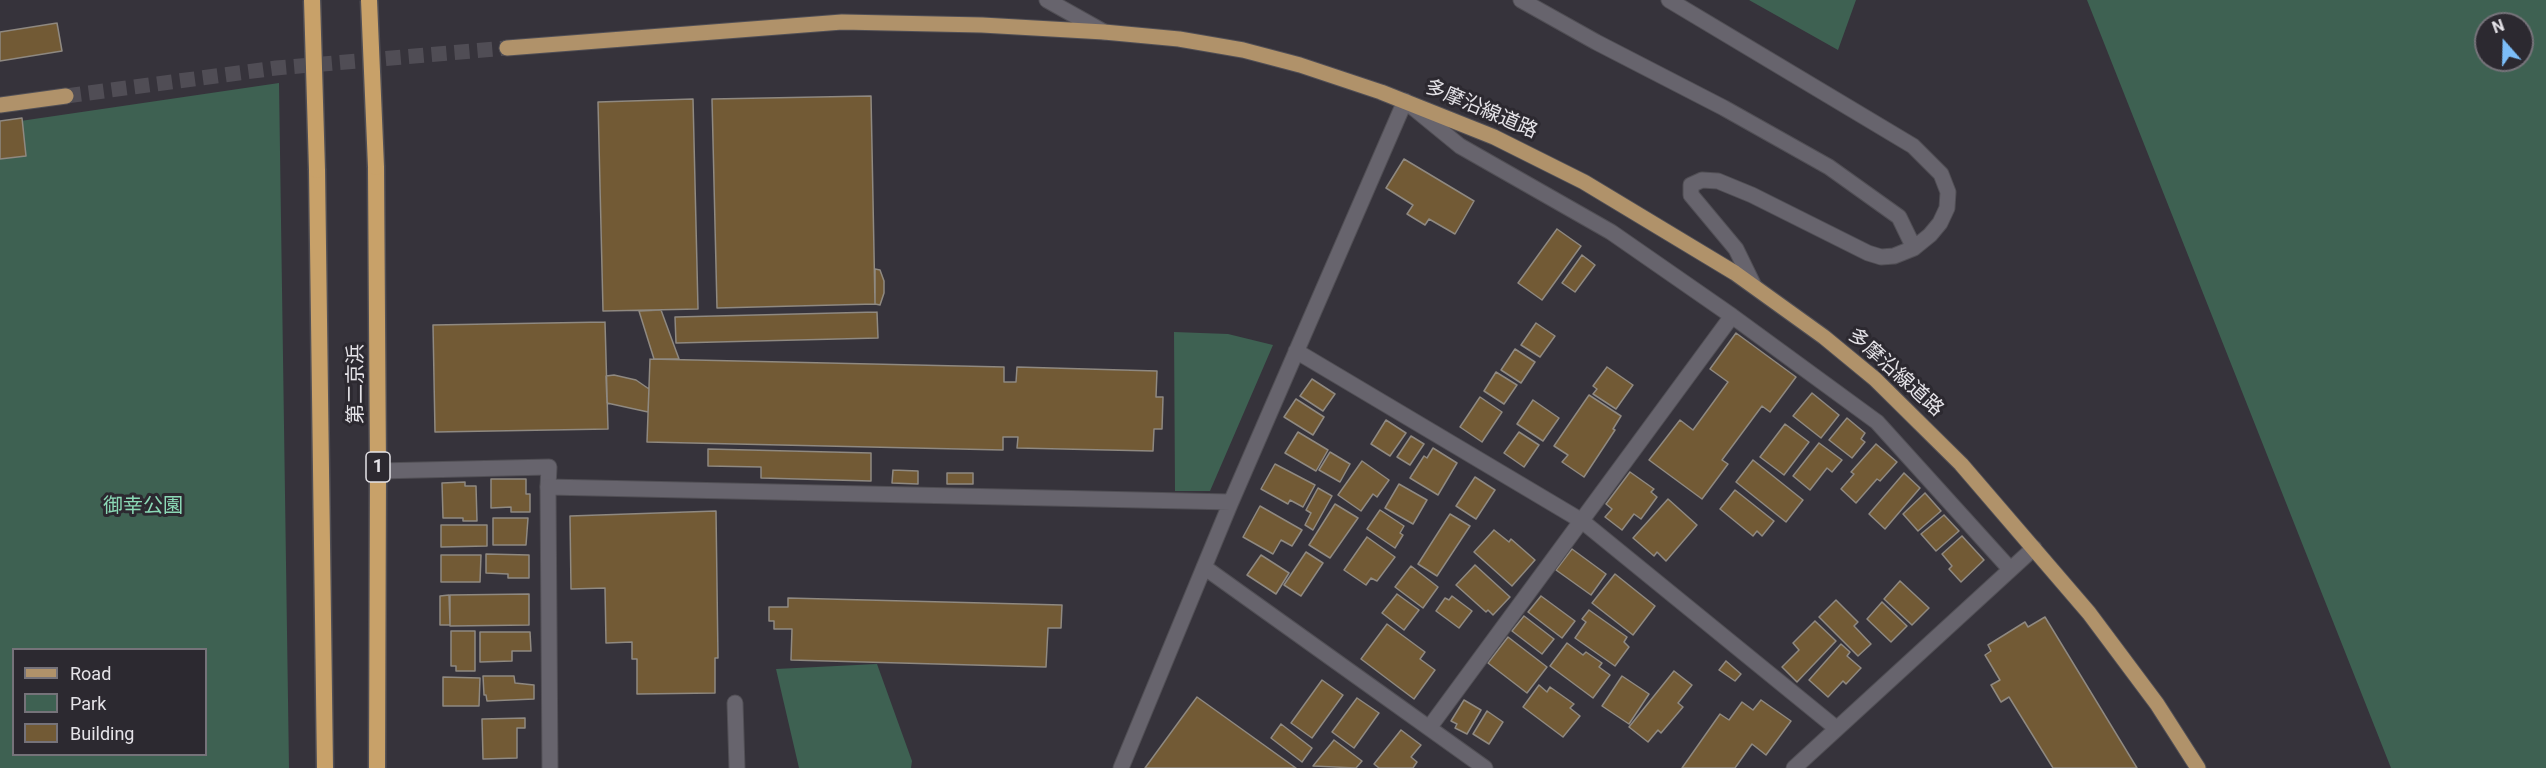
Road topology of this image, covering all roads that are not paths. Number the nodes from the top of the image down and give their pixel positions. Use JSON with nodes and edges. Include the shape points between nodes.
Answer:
{"nodes":[{"id":1,"x":312,"y":0,"type":"edge"},
{"id":2,"x":369,"y":0,"type":"edge"},
{"id":3,"x":1047,"y":0,"type":"edge"},
{"id":4,"x":1521,"y":0,"type":"edge"},
{"id":5,"x":1669,"y":0,"type":"edge"},
{"id":6,"x":1104,"y":32,"type":"junction"},
{"id":7,"x":507,"y":48,"type":"tunnel mouth"},
{"id":8,"x":66,"y":96,"type":"tunnel mouth"},
{"id":9,"x":1405,"y":101,"type":"junction"},
{"id":10,"x":0,"y":105,"type":"edge"},
{"id":11,"x":1914,"y":248,"type":"junction"},
{"id":12,"x":1754,"y":286,"type":"junction"},
{"id":13,"x":1732,"y":316,"type":"junction"},
{"id":14,"x":1296,"y":351,"type":"junction"},
{"id":15,"x":378,"y":471,"type":"junction"},
{"id":16,"x":548,"y":487,"type":"junction"},
{"id":17,"x":1231,"y":502,"type":"junction"},
{"id":18,"x":1582,"y":520,"type":"junction"},
{"id":19,"x":2034,"y":548,"type":"junction"},
{"id":20,"x":1204,"y":567,"type":"junction"},
{"id":21,"x":2010,"y":569,"type":"junction"},
{"id":22,"x":735,"y":703,"type":"dead end"},
{"id":23,"x":1429,"y":728,"type":"junction"},
{"id":24,"x":1836,"y":728,"type":"junction"},
{"id":25,"x":325,"y":768,"type":"edge"},
{"id":26,"x":376,"y":768,"type":"edge"},
{"id":27,"x":550,"y":768,"type":"edge"},
{"id":28,"x":737,"y":768,"type":"edge"},
{"id":29,"x":1121,"y":768,"type":"edge"},
{"id":30,"x":1485,"y":768,"type":"edge"},
{"id":31,"x":1794,"y":768,"type":"edge"},
{"id":32,"x":2198,"y":768,"type":"edge"}],
"edges":[{"from":1,"to":25,"type":"highway","name":"第二京浜","bridge":true},
{"from":2,"to":15,"type":"highway","name":"第二京浜","number":"1","bridge":true,"via":[[376,167]]},
{"from":3,"to":6,"type":"street"},
{"from":4,"to":11,"type":"street","via":[[1829,167],[1899,217]]},
{"from":5,"to":11,"type":"street","via":[[1913,146],[1941,174],[1948,192],[1947,208],[1940,223]]},
{"from":6,"to":7,"type":"main road","name":"多摩沿線道路","via":[[842,22]]},
{"from":6,"to":9,"type":"main road","name":"多摩沿線道路","via":[[1243,50]]},
{"from":8,"to":10,"type":"main road"},
{"from":9,"to":12,"type":"main road","name":"多摩沿線道路","via":[[1557,166]]},
{"from":9,"to":13,"type":"street","via":[[1460,146],[1611,232]]},
{"from":9,"to":14,"type":"street"},
{"from":11,"to":12,"type":"street","via":[[1894,256],[1868,253],[1718,181],[1691,184],[1691,195],[1737,249]]},
{"from":12,"to":19,"type":"main road","name":"多摩沿線道路","via":[[1824,337],[1890,393]]},
{"from":13,"to":18,"type":"street"},
{"from":13,"to":21,"type":"street","via":[[1877,422]]},
{"from":14,"to":17,"type":"street"},
{"from":14,"to":18,"type":"street"},
{"from":15,"to":16,"type":"street","via":[[549,467]]},
{"from":15,"to":26,"type":"highway","name":"第二京浜","number":"1"},
{"from":16,"to":17,"type":"street"},
{"from":16,"to":27,"type":"street"},
{"from":17,"to":20,"type":"street"},
{"from":18,"to":23,"type":"street"},
{"from":18,"to":24,"type":"street"},
{"from":19,"to":21,"type":"street"},
{"from":19,"to":32,"type":"main road","name":"多摩沿線道路","via":[[2140,680]]},
{"from":20,"to":23,"type":"street"},
{"from":20,"to":29,"type":"street"},
{"from":21,"to":24,"type":"street"},
{"from":22,"to":28,"type":"street"},
{"from":23,"to":30,"type":"street"},
{"from":24,"to":31,"type":"street"}]}
